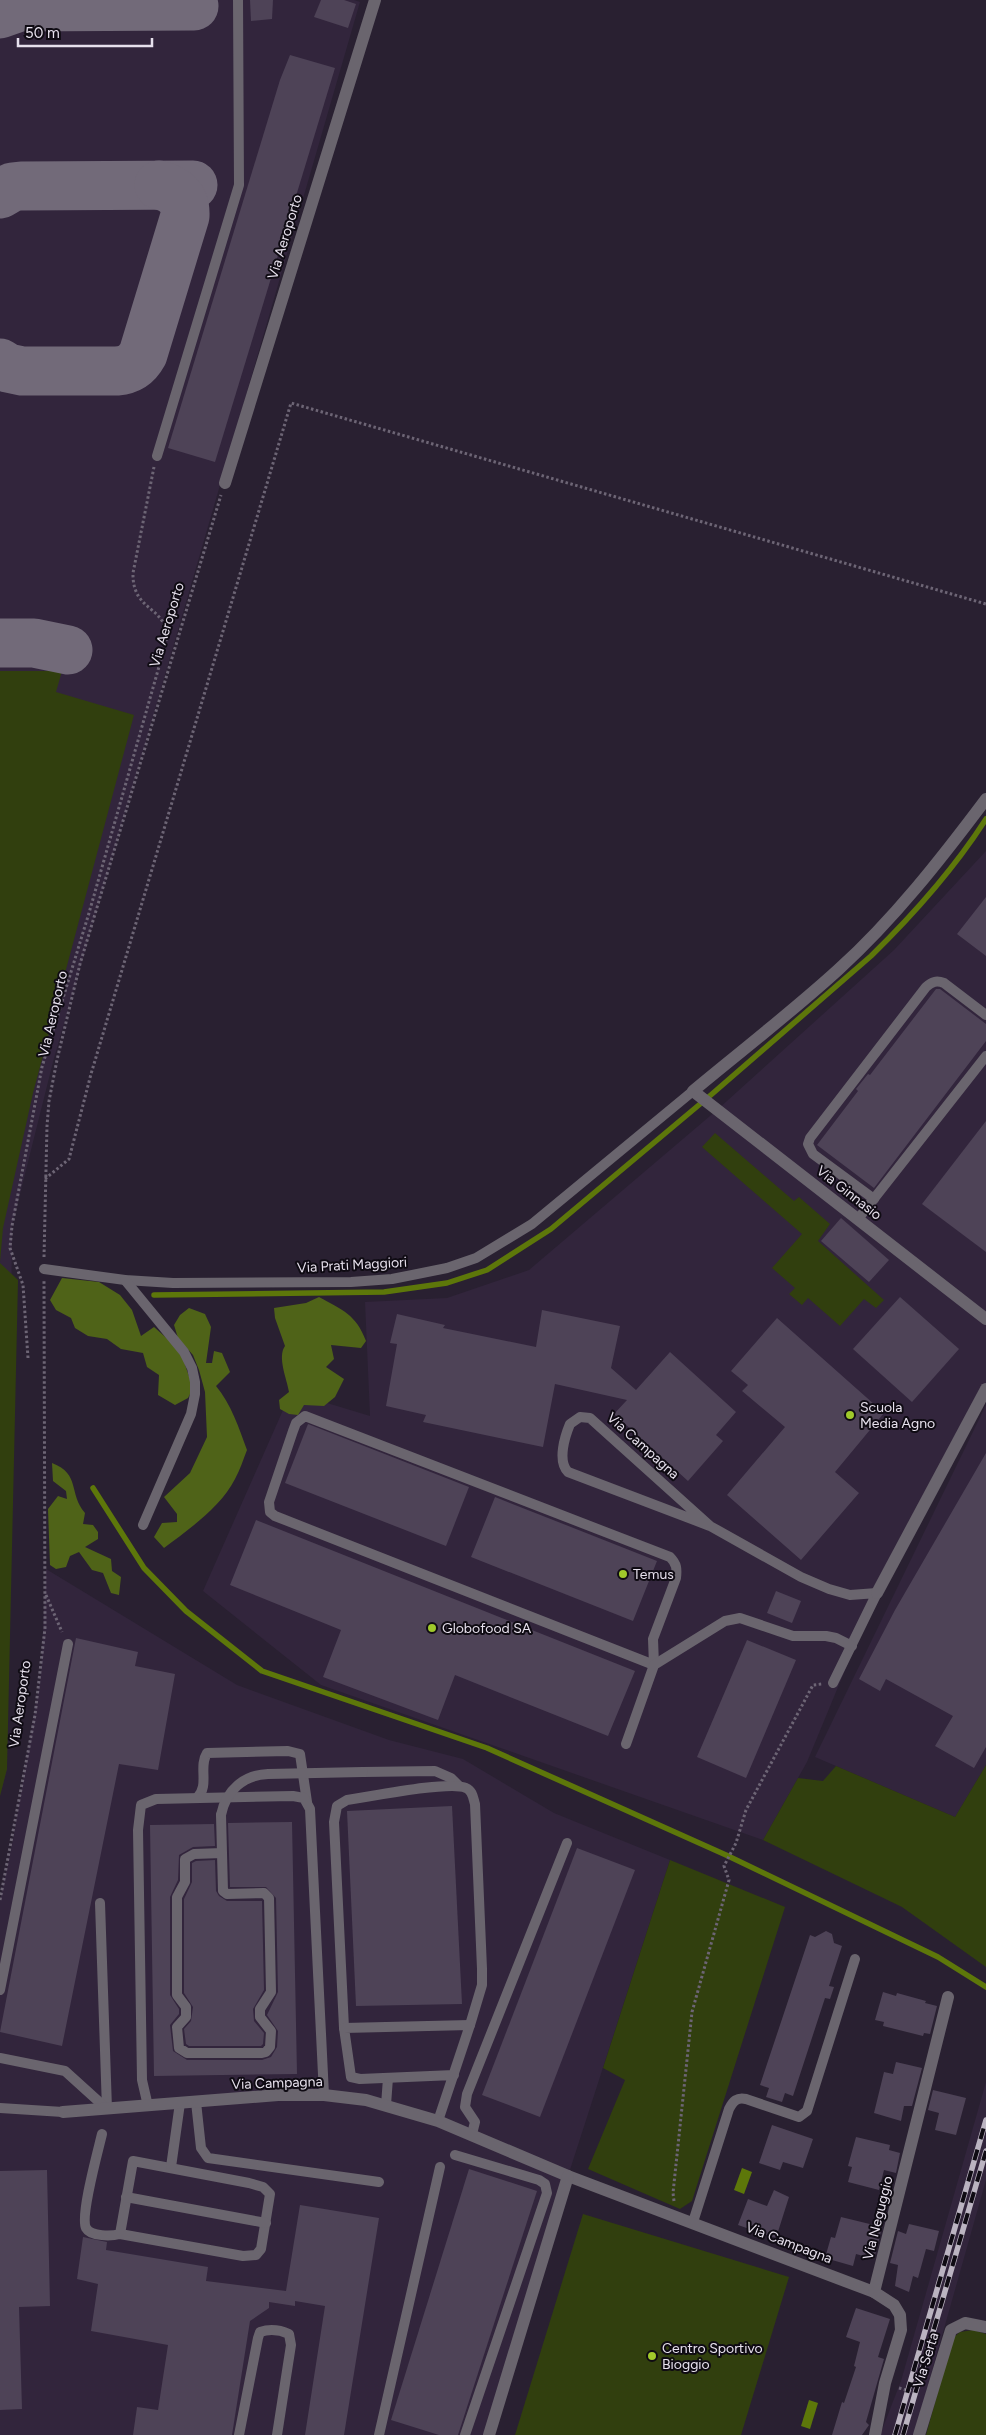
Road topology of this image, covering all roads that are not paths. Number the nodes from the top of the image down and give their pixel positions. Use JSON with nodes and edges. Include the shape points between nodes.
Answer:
{"nodes":[{"id":1,"x":238,"y":0,"type":"edge"},
{"id":2,"x":375,"y":0,"type":"edge"},
{"id":3,"x":157,"y":456,"type":"road end"},
{"id":4,"x":225,"y":483,"type":"road end"},
{"id":5,"x":986,"y":799,"type":"edge"},
{"id":6,"x":986,"y":1015,"type":"edge"},
{"id":7,"x":986,"y":1056,"type":"edge"},
{"id":8,"x":692,"y":1091,"type":"junction"},
{"id":9,"x":874,"y":1199,"type":"junction"},
{"id":10,"x":858,"y":1219,"type":"junction"},
{"id":11,"x":44,"y":1269,"type":"road end"},
{"id":12,"x":125,"y":1280,"type":"junction"},
{"id":13,"x":986,"y":1319,"type":"edge"},
{"id":14,"x":986,"y":1389,"type":"edge"},
{"id":15,"x":143,"y":1526,"type":"dead end"},
{"id":16,"x":710,"y":1526,"type":"junction"},
{"id":17,"x":876,"y":1593,"type":"junction"},
{"id":18,"x":68,"y":1644,"type":"road end"},
{"id":19,"x":852,"y":1646,"type":"junction"},
{"id":20,"x":654,"y":1665,"type":"junction"},
{"id":21,"x":833,"y":1683,"type":"road end"},
{"id":22,"x":626,"y":1744,"type":"dead end"},
{"id":23,"x":459,"y":1786,"type":"junction"},
{"id":24,"x":197,"y":1798,"type":"junction"},
{"id":25,"x":307,"y":1802,"type":"junction"},
{"id":26,"x":567,"y":1842,"type":"dead end"},
{"id":27,"x":222,"y":1854,"type":"junction"},
{"id":28,"x":100,"y":1903,"type":"dead end"},
{"id":29,"x":855,"y":1959,"type":"dead end"},
{"id":30,"x":0,"y":1990,"type":"edge"},
{"id":31,"x":948,"y":1997,"type":"dead end"},
{"id":32,"x":470,"y":2025,"type":"junction"},
{"id":33,"x":344,"y":2028,"type":"junction"},
{"id":34,"x":0,"y":2058,"type":"edge"},
{"id":35,"x":454,"y":2075,"type":"junction"},
{"id":36,"x":388,"y":2078,"type":"junction"},
{"id":37,"x":324,"y":2095,"type":"junction"},
{"id":38,"x":196,"y":2102,"type":"junction"},
{"id":39,"x":180,"y":2103,"type":"junction"},
{"id":40,"x":386,"y":2105,"type":"junction"},
{"id":41,"x":148,"y":2106,"type":"junction"},
{"id":42,"x":0,"y":2108,"type":"edge"},
{"id":43,"x":107,"y":2109,"type":"junction"},
{"id":44,"x":63,"y":2112,"type":"joint"},
{"id":45,"x":438,"y":2121,"type":"junction"},
{"id":46,"x":102,"y":2134,"type":"dead end"},
{"id":47,"x":472,"y":2134,"type":"junction"},
{"id":48,"x":456,"y":2155,"type":"dead end"},
{"id":49,"x":171,"y":2167,"type":"junction"},
{"id":50,"x":440,"y":2167,"type":"dead end"},
{"id":51,"x":568,"y":2176,"type":"junction"},
{"id":52,"x":378,"y":2182,"type":"dead end"},
{"id":53,"x":126,"y":2197,"type":"junction"},
{"id":54,"x":266,"y":2222,"type":"junction"},
{"id":55,"x":693,"y":2222,"type":"junction"},
{"id":56,"x":120,"y":2234,"type":"junction"},
{"id":57,"x":874,"y":2292,"type":"junction"},
{"id":58,"x":986,"y":2327,"type":"edge"},
{"id":59,"x":382,"y":2434,"type":"edge"},
{"id":60,"x":239,"y":2435,"type":"edge"},
{"id":61,"x":277,"y":2435,"type":"edge"},
{"id":62,"x":465,"y":2435,"type":"edge"},
{"id":63,"x":489,"y":2435,"type":"edge"},
{"id":64,"x":874,"y":2435,"type":"edge"},
{"id":65,"x":919,"y":2435,"type":"edge"}],
"edges":[{"from":1,"to":3,"type":"lane","via":[[239,185]]},
{"from":2,"to":4,"type":"street","name":"Via Aeroporto"},
{"from":5,"to":8,"type":"street","via":[[927,875],[840,969]]},
{"from":6,"to":9,"type":"lane","via":[[944,982],[932,982],[810,1138],[808,1144],[813,1154]]},
{"from":7,"to":9,"type":"lane"},
{"from":8,"to":10,"type":"street","name":"Via Ginnasio"},
{"from":8,"to":12,"type":"lane","name":"Via Prati Maggiori","via":[[532,1224],[476,1258],[447,1268],[392,1279],[350,1282],[173,1283]]},
{"from":9,"to":10,"type":"lane"},
{"from":10,"to":13,"type":"street","name":"Via Ginnasio"},
{"from":11,"to":12,"type":"lane","name":"Via Prati Maggiori"},
{"from":12,"to":15,"type":"lane","via":[[184,1352],[192,1368],[196,1394],[191,1414]]},
{"from":14,"to":17,"type":"street"},
{"from":16,"to":16,"type":"lane","name":"Via Campagna","via":[[568,1472],[562,1459],[570,1424],[576,1418],[590,1418]]},
{"from":16,"to":17,"type":"lane","name":"Via Campagna","via":[[801,1577],[850,1595]]},
{"from":17,"to":19,"type":"lane"},
{"from":18,"to":30,"type":"lane"},
{"from":19,"to":20,"type":"lane","via":[[836,1638],[793,1636],[749,1621],[732,1619]]},
{"from":19,"to":21,"type":"lane"},
{"from":20,"to":20,"type":"lane","via":[[270,1512],[269,1502],[296,1423],[305,1416],[309,1417],[670,1557],[675,1562],[676,1578],[653,1639]]},
{"from":20,"to":22,"type":"lane"},
{"from":23,"to":27,"type":"lane","bridge":true,"via":[[451,1778],[435,1771],[255,1776],[232,1790],[221,1815]]},
{"from":23,"to":32,"type":"lane","via":[[467,1788],[473,1797],[476,1824],[482,1985]]},
{"from":23,"to":33,"type":"lane","via":[[347,1800],[337,1806],[334,1822]]},
{"from":24,"to":25,"type":"lane","via":[[293,1796]]},
{"from":24,"to":25,"type":"lane","via":[[203,1791],[207,1754],[288,1751],[300,1754]]},
{"from":24,"to":41,"type":"lane","via":[[147,1801],[139,1811],[142,2080]]},
{"from":25,"to":37,"type":"lane","via":[[310,1809]]},
{"from":26,"to":47,"type":"lane","via":[[467,2094],[465,2107],[475,2122]]},
{"from":27,"to":27,"type":"lane","via":[[223,1891],[227,1894],[264,1894],[269,1898],[271,1992],[260,2009],[260,2017],[271,2031],[270,2046],[262,2053],[187,2053],[177,2043],[178,2027],[186,2017],[186,2007],[177,1995],[177,1897],[185,1882],[185,1859],[194,1854]]},
{"from":28,"to":43,"type":"lane"},
{"from":29,"to":55,"type":"lane","via":[[805,2114],[796,2116],[741,2098],[733,2102]]},
{"from":31,"to":57,"type":"street","name":"Via Neguggio"},
{"from":32,"to":33,"type":"lane"},
{"from":32,"to":35,"type":"lane"},
{"from":33,"to":36,"type":"lane","via":[[351,2077]]},
{"from":34,"to":43,"type":"lane","via":[[65,2071]]},
{"from":35,"to":36,"type":"lane"},
{"from":35,"to":45,"type":"lane"},
{"from":36,"to":40,"type":"lane"},
{"from":37,"to":38,"type":"street","name":"Via Campagna","via":[[278,2095]]},
{"from":37,"to":40,"type":"street","name":"Via Campagna"},
{"from":38,"to":39,"type":"street","name":"Via Campagna"},
{"from":38,"to":52,"type":"lane","via":[[201,2148],[208,2158]]},
{"from":39,"to":41,"type":"street","name":"Via Campagna"},
{"from":39,"to":49,"type":"lane"},
{"from":40,"to":45,"type":"street","name":"Via Campagna"},
{"from":41,"to":43,"type":"street","name":"Via Campagna"},
{"from":42,"to":44,"type":"lane"},
{"from":43,"to":44,"type":"street","name":"Via Campagna"},
{"from":45,"to":47,"type":"street","name":"Via Campagna"},
{"from":46,"to":56,"type":"lane","via":[[85,2213],[86,2227],[91,2232],[110,2236]]},
{"from":47,"to":51,"type":"street","name":"Via Campagna"},
{"from":48,"to":62,"type":"lane","via":[[539,2180],[545,2184],[547,2193]]},
{"from":49,"to":53,"type":"lane","via":[[133,2161]]},
{"from":49,"to":54,"type":"lane","via":[[263,2188],[270,2194]]},
{"from":50,"to":59,"type":"lane"},
{"from":51,"to":55,"type":"street","name":"Via Campagna"},
{"from":51,"to":63,"type":"street"},
{"from":53,"to":54,"type":"lane"},
{"from":53,"to":56,"type":"lane"},
{"from":54,"to":56,"type":"lane","via":[[262,2249],[250,2256]]},
{"from":55,"to":57,"type":"street","name":"Via Campagna"},
{"from":57,"to":64,"type":"street","via":[[894,2305],[900,2315],[901,2330]]},
{"from":58,"to":65,"type":"street","name":"Via Serta","via":[[965,2323],[951,2330]]},
{"from":60,"to":61,"type":"lane","via":[[258,2338],[260,2332],[266,2330],[289,2334],[291,2345]]}]}
